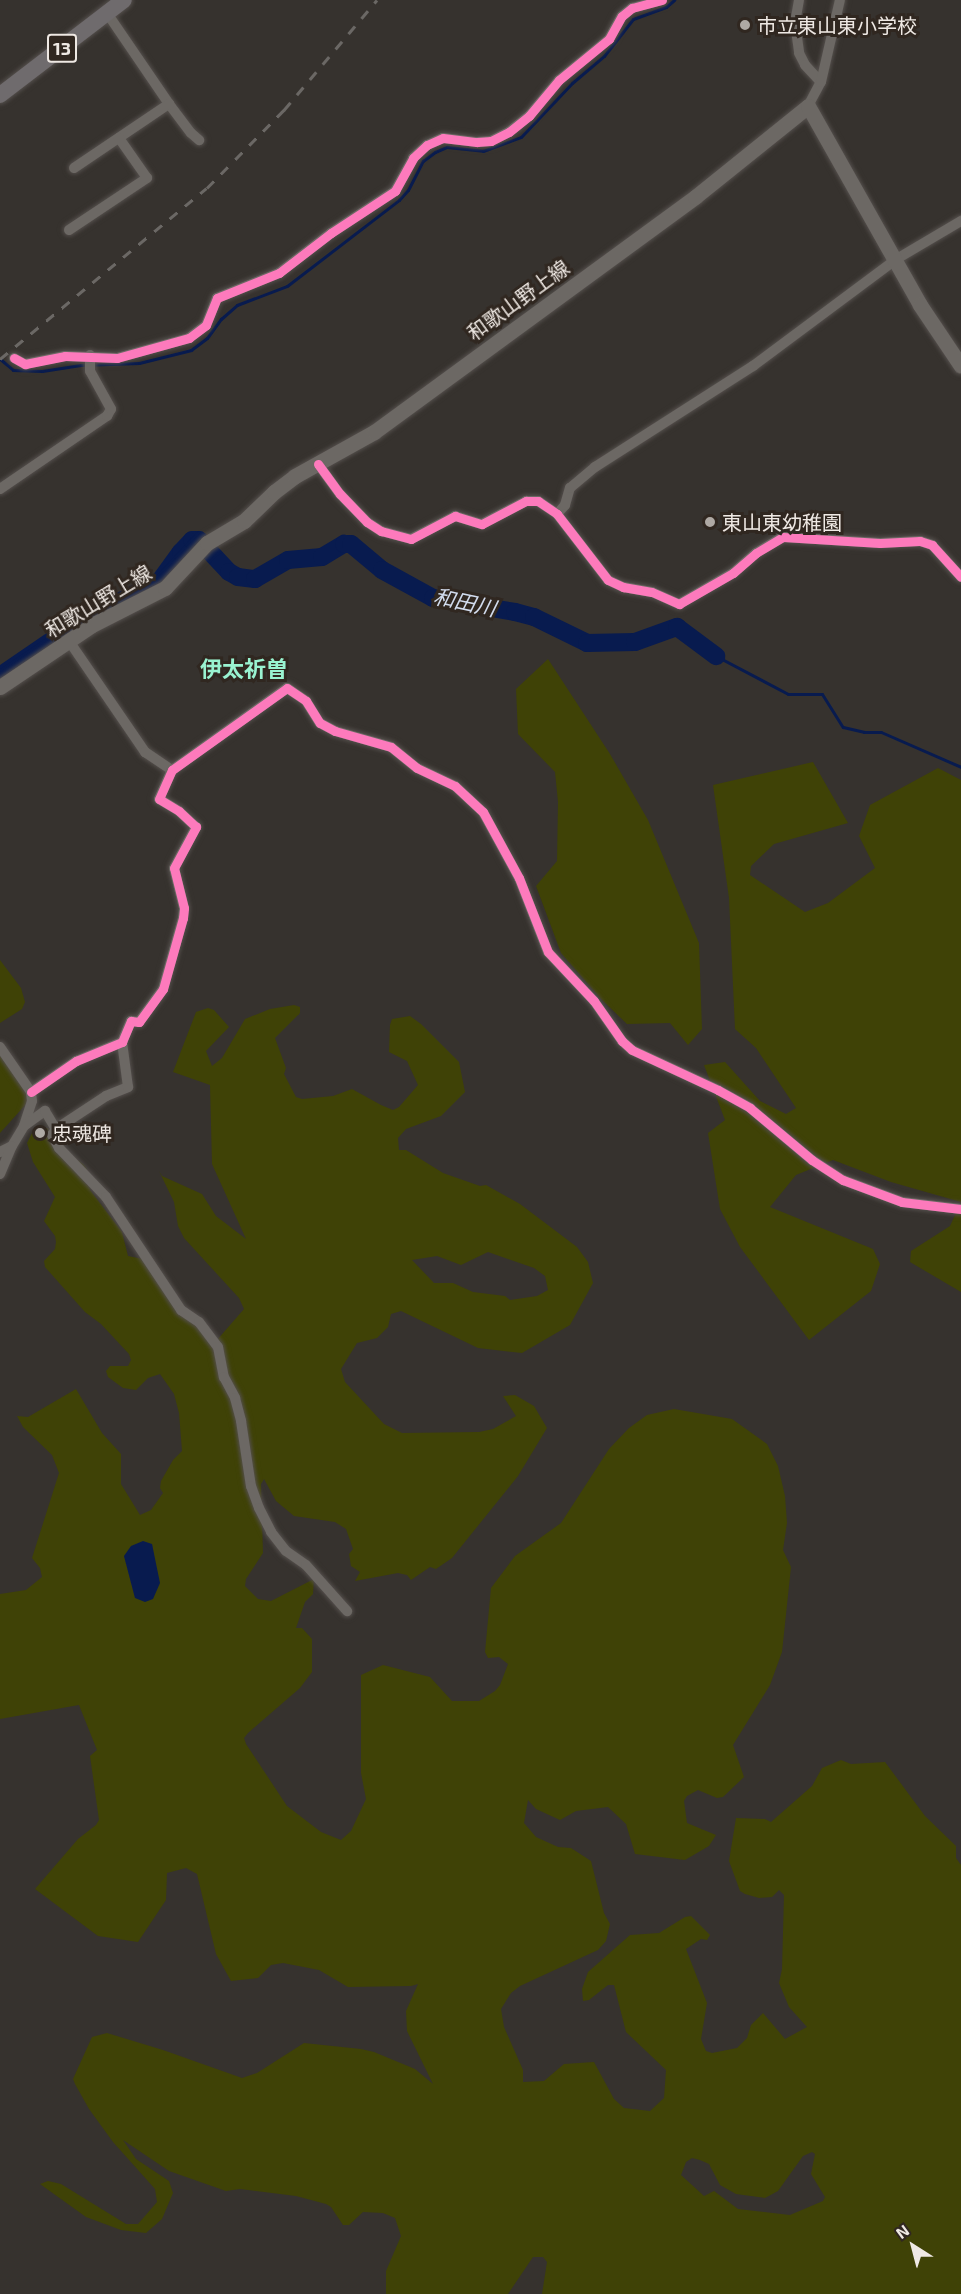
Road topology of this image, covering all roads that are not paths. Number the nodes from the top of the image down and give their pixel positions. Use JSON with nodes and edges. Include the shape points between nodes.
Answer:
{"nodes":[{"id":1,"x":124,"y":0,"type":"edge"},
{"id":2,"x":662,"y":0,"type":"edge"},
{"id":3,"x":799,"y":0,"type":"edge"},
{"id":4,"x":840,"y":0,"type":"edge"},
{"id":5,"x":107,"y":13,"type":"junction"},
{"id":6,"x":821,"y":82,"type":"junction"},
{"id":7,"x":0,"y":95,"type":"edge"},
{"id":8,"x":169,"y":104,"type":"junction"},
{"id":9,"x":808,"y":106,"type":"junction"},
{"id":10,"x":119,"y":138,"type":"junction"},
{"id":11,"x":199,"y":140,"type":"dead end"},
{"id":12,"x":74,"y":168,"type":"dead end"},
{"id":13,"x":961,"y":221,"type":"edge"},
{"id":14,"x":69,"y":230,"type":"dead end"},
{"id":15,"x":895,"y":260,"type":"junction"},
{"id":16,"x":90,"y":355,"type":"junction"},
{"id":17,"x":14,"y":358,"type":"dead end"},
{"id":18,"x":961,"y":366,"type":"edge"},
{"id":19,"x":318,"y":465,"type":"junction"},
{"id":20,"x":0,"y":489,"type":"edge"},
{"id":21,"x":557,"y":514,"type":"junction"},
{"id":22,"x":961,"y":577,"type":"edge"},
{"id":23,"x":69,"y":641,"type":"junction"},
{"id":24,"x":0,"y":687,"type":"edge"},
{"id":25,"x":172,"y":770,"type":"junction"},
{"id":26,"x":122,"y":1042,"type":"junction"},
{"id":27,"x":0,"y":1047,"type":"edge"},
{"id":28,"x":31,"y":1092,"type":"junction"},
{"id":29,"x":24,"y":1126,"type":"junction"},
{"id":30,"x":56,"y":1129,"type":"junction"},
{"id":31,"x":12,"y":1146,"type":"junction"},
{"id":32,"x":0,"y":1152,"type":"edge"},
{"id":33,"x":0,"y":1174,"type":"edge"},
{"id":34,"x":961,"y":1209,"type":"edge"},
{"id":35,"x":346,"y":1611,"type":"dead end"}],
"edges":[{"from":1,"to":5,"type":"main road","number":"13"},
{"from":2,"to":16,"type":"street","via":[[633,8],[622,16],[609,39],[560,80],[529,116],[508,132],[491,141],[442,138],[427,145],[413,158],[395,192],[331,233],[279,273],[217,298],[206,325],[189,338],[131,356]]},
{"from":3,"to":6,"type":"street","via":[[795,23],[799,53]]},
{"from":4,"to":6,"type":"street"},
{"from":5,"to":7,"type":"main road","number":"13"},
{"from":5,"to":8,"type":"street"},
{"from":6,"to":9,"type":"street"},
{"from":8,"to":10,"type":"street"},
{"from":8,"to":11,"type":"street"},
{"from":9,"to":15,"type":"main road"},
{"from":9,"to":19,"type":"main road","name":"和歌山野上線","via":[[695,197],[384,425]]},
{"from":10,"to":12,"type":"street"},
{"from":10,"to":14,"type":"street","via":[[147,178]]},
{"from":13,"to":15,"type":"street"},
{"from":15,"to":18,"type":"main road"},
{"from":15,"to":21,"type":"street","via":[[753,366],[595,467],[570,488],[565,505]]},
{"from":16,"to":17,"type":"street","via":[[25,364]]},
{"from":16,"to":20,"type":"street","via":[[90,370],[111,409]]},
{"from":19,"to":21,"type":"street","via":[[367,522],[381,531],[411,539],[455,516],[482,524],[526,501],[538,501]]},
{"from":19,"to":23,"type":"main road","name":"和歌山野上線","via":[[296,476],[244,521],[205,544],[165,588]]},
{"from":21,"to":22,"type":"street","via":[[608,580],[679,604],[733,573],[783,537],[880,543],[920,541],[932,544]]},
{"from":23,"to":24,"type":"main road","name":"和歌山野上線"},
{"from":23,"to":25,"type":"street","via":[[145,752]]},
{"from":25,"to":26,"type":"street","via":[[159,800],[196,827],[174,868],[183,918],[163,989],[139,1022],[131,1021]]},
{"from":25,"to":34,"type":"street","via":[[287,688],[306,701],[321,723],[335,731],[391,747],[417,768],[455,786],[483,812],[519,878],[548,952],[594,1001],[632,1050],[750,1108],[812,1160],[843,1180],[902,1202]]},
{"from":26,"to":28,"type":"street","via":[[76,1061]]},
{"from":26,"to":30,"type":"street","via":[[128,1087],[106,1096]]},
{"from":27,"to":28,"type":"street"},
{"from":28,"to":29,"type":"street"},
{"from":29,"to":30,"type":"street","via":[[45,1111]]},
{"from":29,"to":31,"type":"street"},
{"from":30,"to":35,"type":"street","via":[[52,1135],[59,1148],[106,1197],[181,1310],[199,1322],[218,1347],[224,1377],[242,1421],[251,1486],[259,1508],[286,1551],[306,1565]]},
{"from":31,"to":32,"type":"street"},
{"from":31,"to":33,"type":"street"}]}
